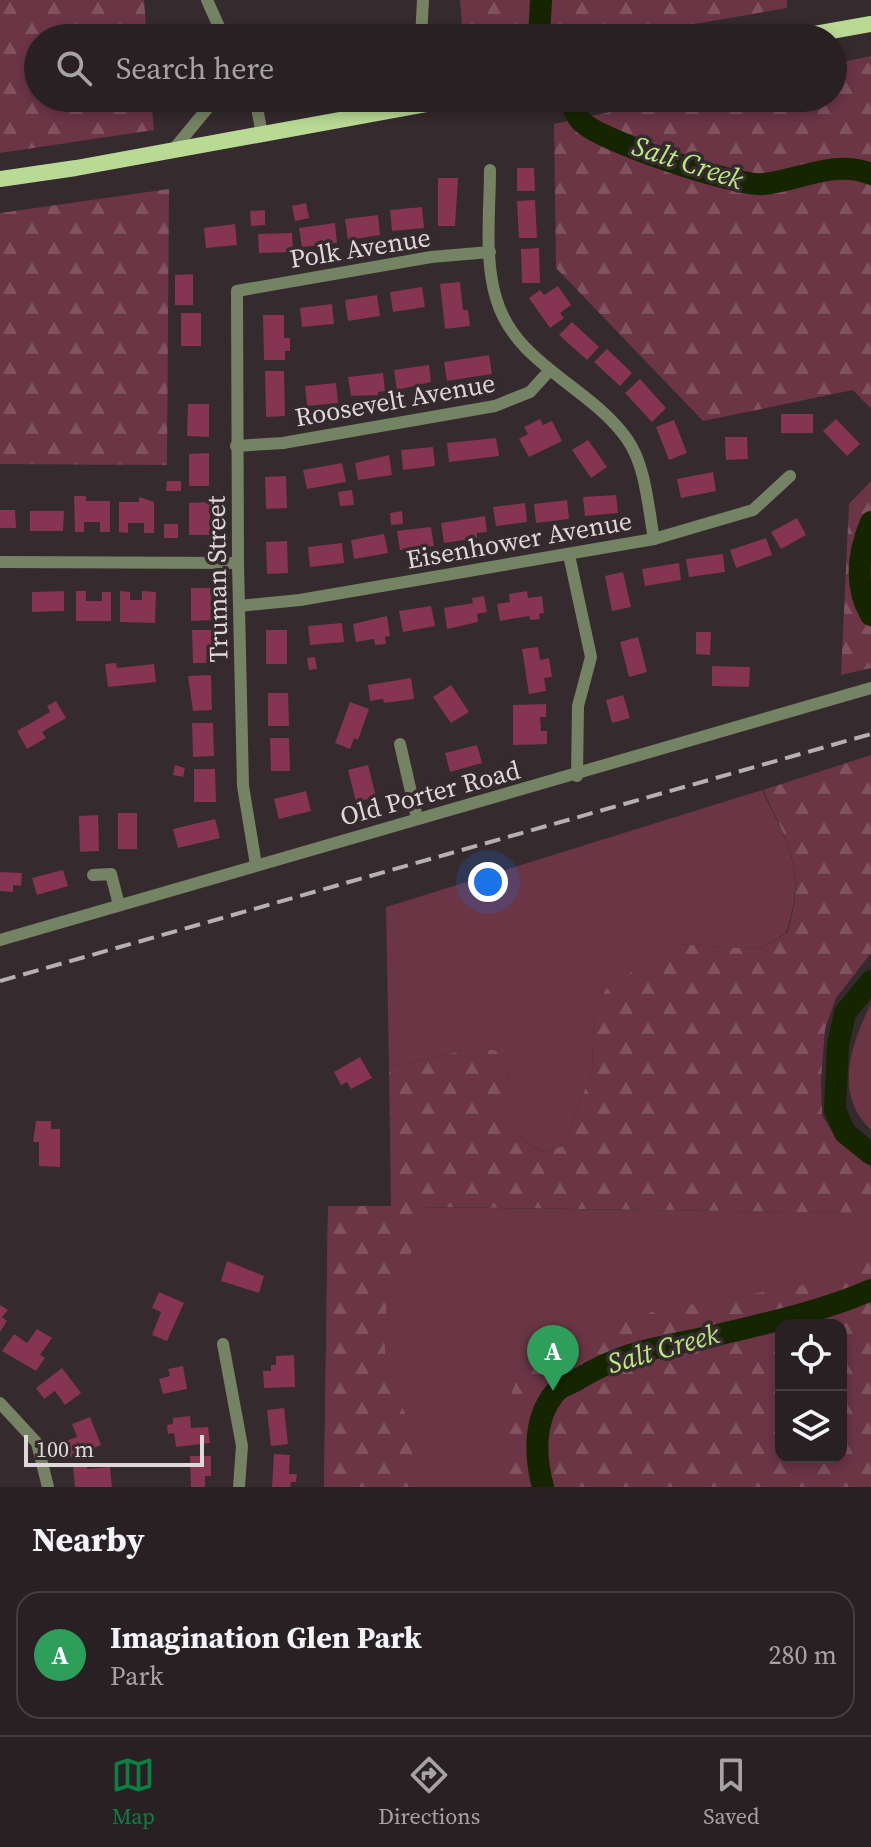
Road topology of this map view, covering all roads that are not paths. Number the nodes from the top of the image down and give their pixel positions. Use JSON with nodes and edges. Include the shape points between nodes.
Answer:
{"nodes":[{"id":1,"x":207,"y":0,"type":"edge"},
{"id":2,"x":423,"y":0,"type":"edge"},
{"id":3,"x":218,"y":24,"type":"edge"},
{"id":4,"x":422,"y":24,"type":"edge"},
{"id":5,"x":871,"y":24,"type":"edge"},
{"id":6,"x":847,"y":28,"type":"edge"},
{"id":7,"x":204,"y":112,"type":"edge"},
{"id":8,"x":258,"y":112,"type":"edge"},
{"id":9,"x":383,"y":112,"type":"edge"},
{"id":10,"x":262,"y":134,"type":"junction"},
{"id":11,"x":173,"y":150,"type":"junction"},
{"id":12,"x":490,"y":170,"type":"dead end"},
{"id":13,"x":0,"y":179,"type":"edge"},
{"id":14,"x":490,"y":252,"type":"junction"},
{"id":15,"x":237,"y":291,"type":"joint"},
{"id":16,"x":550,"y":370,"type":"junction"},
{"id":17,"x":236,"y":446,"type":"junction"},
{"id":18,"x":790,"y":476,"type":"dead end"},
{"id":19,"x":654,"y":539,"type":"junction"},
{"id":20,"x":569,"y":555,"type":"junction"},
{"id":21,"x":0,"y":562,"type":"edge"},
{"id":22,"x":238,"y":563,"type":"junction"},
{"id":23,"x":239,"y":606,"type":"junction"},
{"id":24,"x":867,"y":689,"type":"edge"},
{"id":25,"x":400,"y":744,"type":"dead end"},
{"id":26,"x":577,"y":776,"type":"junction"},
{"id":27,"x":417,"y":818,"type":"junction"},
{"id":28,"x":256,"y":865,"type":"junction"},
{"id":29,"x":93,"y":875,"type":"dead end"},
{"id":30,"x":119,"y":905,"type":"junction"},
{"id":31,"x":0,"y":940,"type":"edge"},
{"id":32,"x":223,"y":1344,"type":"dead end"},
{"id":33,"x":0,"y":1403,"type":"edge"},
{"id":34,"x":48,"y":1487,"type":"edge"},
{"id":35,"x":239,"y":1487,"type":"edge"}],
"edges":[{"from":1,"to":3,"type":"street"},
{"from":2,"to":4,"type":"street"},
{"from":5,"to":6,"type":"main road"},
{"from":7,"to":11,"type":"street"},
{"from":8,"to":10,"type":"street"},
{"from":9,"to":10,"type":"main road"},
{"from":10,"to":11,"type":"main road"},
{"from":11,"to":13,"type":"main road"},
{"from":12,"to":14,"type":"street"},
{"from":14,"to":15,"type":"street","name":"Polk Avenue","via":[[431,257]]},
{"from":14,"to":16,"type":"street","via":[[496,299],[507,323]]},
{"from":15,"to":17,"type":"street","name":"Truman Street"},
{"from":16,"to":17,"type":"street","name":"Roosevelt Avenue","via":[[530,392],[495,406],[283,443]]},
{"from":16,"to":19,"type":"street","via":[[628,440],[640,466]]},
{"from":17,"to":22,"type":"street","name":"Truman Street"},
{"from":18,"to":19,"type":"street","name":"Eisenhower Avenue","via":[[753,510]]},
{"from":19,"to":20,"type":"street","name":"Eisenhower Avenue"},
{"from":20,"to":23,"type":"street","name":"Eisenhower Avenue"},
{"from":20,"to":26,"type":"street","via":[[591,657],[578,706]]},
{"from":21,"to":22,"type":"street"},
{"from":22,"to":23,"type":"street","name":"Truman Street"},
{"from":23,"to":28,"type":"street","name":"Truman Street","via":[[244,804]]},
{"from":24,"to":26,"type":"street","name":"Old Porter Road"},
{"from":25,"to":27,"type":"street"},
{"from":26,"to":27,"type":"street","name":"Old Porter Road"},
{"from":27,"to":28,"type":"street","name":"Old Porter Road"},
{"from":28,"to":30,"type":"street","name":"Old Porter Road"},
{"from":29,"to":30,"type":"street","via":[[117,873]]},
{"from":30,"to":31,"type":"street","name":"Old Porter Road"},
{"from":32,"to":35,"type":"street","via":[[242,1446]]},
{"from":33,"to":34,"type":"street","via":[[37,1443]]}]}
